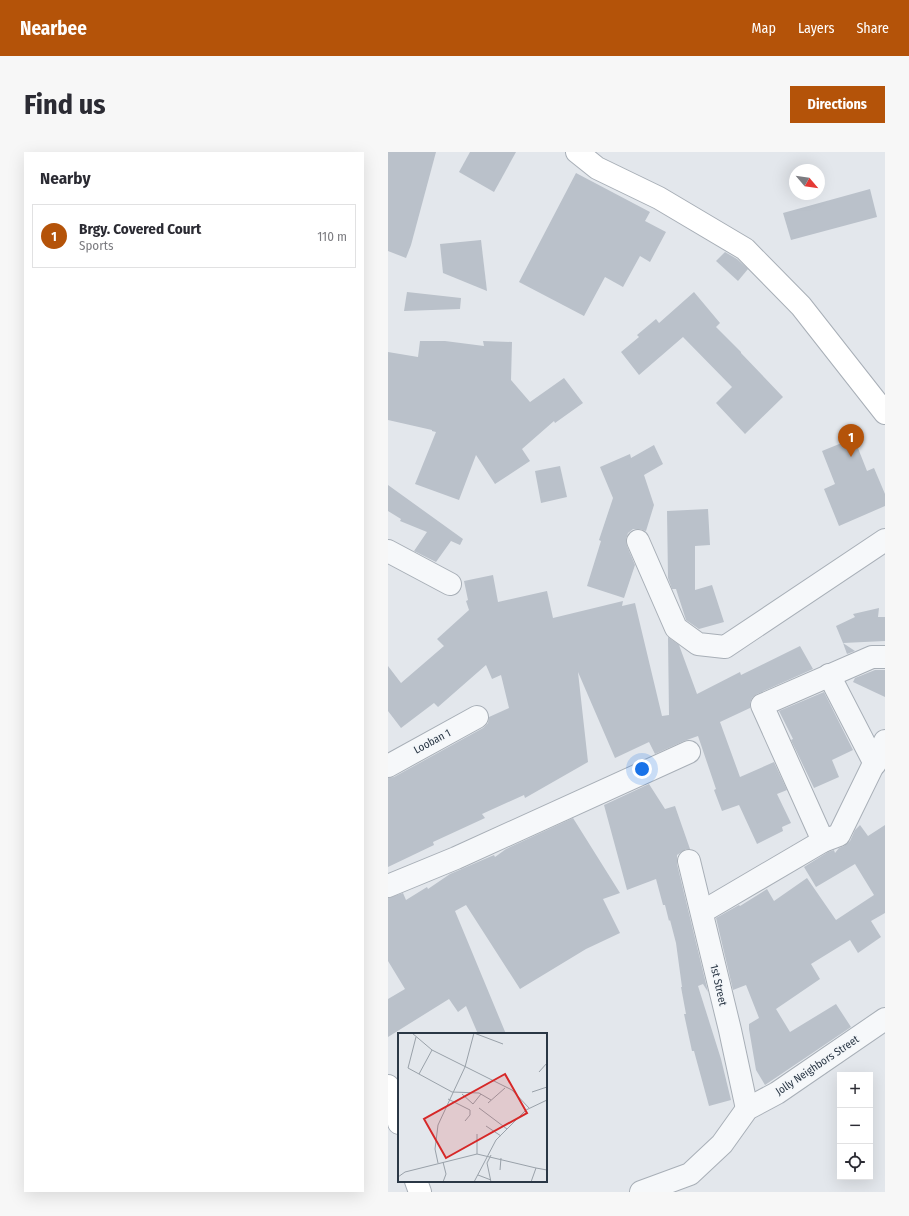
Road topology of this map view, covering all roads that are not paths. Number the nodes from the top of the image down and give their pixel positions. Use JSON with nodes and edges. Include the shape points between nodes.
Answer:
{"nodes":[{"id":1,"x":577,"y":152,"type":"edge"},
{"id":2,"x":885,"y":413,"type":"edge"},
{"id":3,"x":885,"y":540,"type":"edge"},
{"id":4,"x":638,"y":541,"type":"dead end"},
{"id":5,"x":388,"y":552,"type":"edge"},
{"id":6,"x":450,"y":584,"type":"dead end"},
{"id":7,"x":885,"y":657,"type":"edge"},
{"id":8,"x":829,"y":675,"type":"junction"},
{"id":9,"x":477,"y":717,"type":"dead end"},
{"id":10,"x":885,"y":741,"type":"edge"},
{"id":11,"x":689,"y":752,"type":"dead end"},
{"id":12,"x":875,"y":764,"type":"junction"},
{"id":13,"x":388,"y":766,"type":"edge"},
{"id":14,"x":824,"y":841,"type":"junction"},
{"id":15,"x":689,"y":861,"type":"dead end"},
{"id":16,"x":388,"y":886,"type":"edge"},
{"id":17,"x":702,"y":912,"type":"junction"},
{"id":18,"x":885,"y":1019,"type":"edge"},
{"id":19,"x":388,"y":1086,"type":"edge"},
{"id":20,"x":747,"y":1109,"type":"junction"},
{"id":21,"x":398,"y":1120,"type":"edge"},
{"id":22,"x":416,"y":1182,"type":"edge"},
{"id":23,"x":420,"y":1192,"type":"edge"},
{"id":24,"x":641,"y":1192,"type":"edge"}],
"edges":[{"from":1,"to":2,"type":"street","via":[[597,168],[659,198],[745,249],[801,306]]},
{"from":3,"to":4,"type":"street","via":[[725,647],[698,644],[676,628]]},
{"from":5,"to":6,"type":"street"},
{"from":7,"to":8,"type":"street","via":[[872,657]]},
{"from":8,"to":12,"type":"street"},
{"from":8,"to":14,"type":"street","via":[[762,706]]},
{"from":9,"to":13,"type":"street","name":"Looban 1"},
{"from":10,"to":12,"type":"street"},
{"from":11,"to":16,"type":"street","via":[[456,858]]},
{"from":12,"to":14,"type":"street","via":[[839,835]]},
{"from":14,"to":17,"type":"street"},
{"from":15,"to":17,"type":"street","name":"1st Street"},
{"from":17,"to":20,"type":"street","name":"1st Street"},
{"from":18,"to":20,"type":"street","name":"Jolly Neighbors Street","via":[[777,1093]]},
{"from":19,"to":21,"type":"street"},
{"from":20,"to":24,"type":"street","via":[[722,1144],[690,1174]]},
{"from":22,"to":23,"type":"street"}]}
